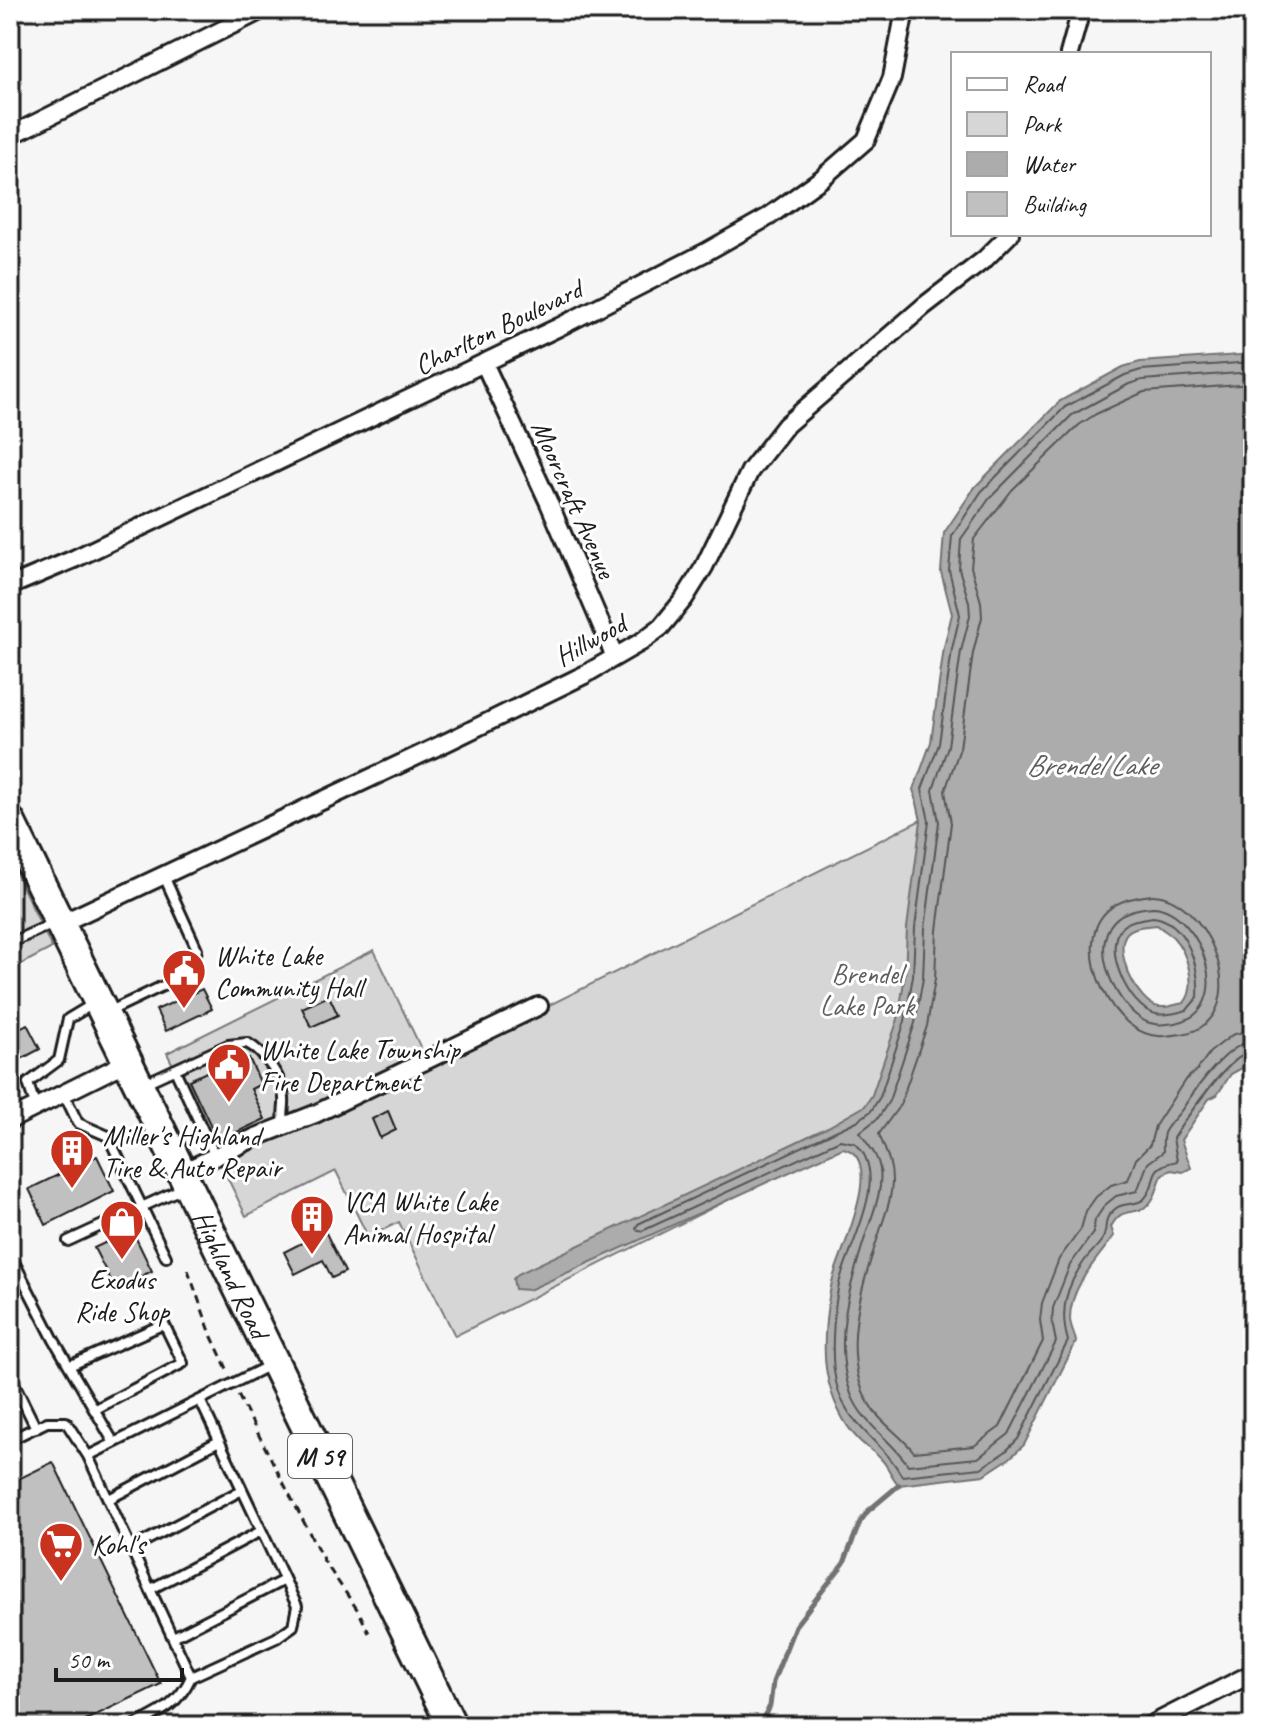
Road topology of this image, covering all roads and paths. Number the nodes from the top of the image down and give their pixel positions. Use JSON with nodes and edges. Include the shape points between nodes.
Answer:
{"nodes":[{"id":1,"x":262,"y":10,"type":"edge"},
{"id":2,"x":905,"y":10,"type":"edge"},
{"id":3,"x":1081,"y":10,"type":"edge"},
{"id":4,"x":1070,"y":52,"type":"edge"},
{"id":5,"x":10,"y":136,"type":"edge"},
{"id":6,"x":1008,"y":236,"type":"edge"},
{"id":7,"x":484,"y":363,"type":"junction"},
{"id":8,"x":10,"y":586,"type":"edge"},
{"id":9,"x":615,"y":657,"type":"junction"},
{"id":10,"x":10,"y":821,"type":"edge"},
{"id":11,"x":163,"y":874,"type":"junction"},
{"id":12,"x":59,"y":922,"type":"junction"},
{"id":13,"x":10,"y":942,"type":"edge"},
{"id":14,"x":539,"y":1006,"type":"dead end"},
{"id":15,"x":101,"y":1008,"type":"junction"},
{"id":16,"x":175,"y":1070,"type":"junction"},
{"id":17,"x":133,"y":1074,"type":"junction"},
{"id":18,"x":64,"y":1094,"type":"junction"},
{"id":19,"x":36,"y":1108,"type":"junction"},
{"id":20,"x":10,"y":1120,"type":"edge"},
{"id":21,"x":286,"y":1125,"type":"junction"},
{"id":22,"x":216,"y":1157,"type":"junction"},
{"id":23,"x":185,"y":1180,"type":"junction"},
{"id":24,"x":143,"y":1207,"type":"junction"},
{"id":25,"x":68,"y":1241,"type":"dead end"},
{"id":26,"x":10,"y":1254,"type":"edge"},
{"id":27,"x":166,"y":1257,"type":"dead end"},
{"id":28,"x":188,"y":1270,"type":"dead end"},
{"id":29,"x":275,"y":1363,"type":"junction"},
{"id":30,"x":69,"y":1366,"type":"junction"},
{"id":31,"x":10,"y":1375,"type":"edge"},
{"id":32,"x":233,"y":1384,"type":"junction"},
{"id":33,"x":200,"y":1400,"type":"junction"},
{"id":34,"x":94,"y":1410,"type":"junction"},
{"id":35,"x":36,"y":1428,"type":"junction"},
{"id":36,"x":10,"y":1440,"type":"edge"},
{"id":37,"x":219,"y":1441,"type":"junction"},
{"id":38,"x":114,"y":1443,"type":"junction"},
{"id":39,"x":88,"y":1456,"type":"junction"},
{"id":40,"x":242,"y":1490,"type":"junction"},
{"id":41,"x":109,"y":1499,"type":"junction"},
{"id":42,"x":261,"y":1531,"type":"junction"},
{"id":43,"x":132,"y":1548,"type":"junction"},
{"id":44,"x":284,"y":1580,"type":"junction"},
{"id":45,"x":151,"y":1589,"type":"junction"},
{"id":46,"x":369,"y":1633,"type":"dead end"},
{"id":47,"x":173,"y":1637,"type":"junction"},
{"id":48,"x":1253,"y":1673,"type":"edge"},
{"id":49,"x":191,"y":1677,"type":"junction"},
{"id":50,"x":133,"y":1726,"type":"edge"},
{"id":51,"x":452,"y":1726,"type":"edge"},
{"id":52,"x":1149,"y":1726,"type":"edge"}],
"edges":[{"from":1,"to":5,"type":"street"},
{"from":2,"to":7,"type":"street","name":"Charlton Boulevard","via":[[892,78],[866,140],[821,179],[706,252]]},
{"from":3,"to":4,"type":"street"},
{"from":6,"to":9,"type":"street","name":"Hillwood","via":[[786,425],[750,471],[684,599],[661,627]]},
{"from":7,"to":8,"type":"street","name":"Charlton Boulevard"},
{"from":7,"to":9,"type":"street","name":"Moorcraft Avenue"},
{"from":9,"to":11,"type":"street","name":"Hillwood"},
{"from":10,"to":12,"type":"highway","name":"Highland Road","number":"M 59","via":[[24,861]]},
{"from":11,"to":12,"type":"street","name":"Hillwood"},
{"from":11,"to":15,"type":"lane","via":[[197,949],[192,972]]},
{"from":12,"to":13,"type":"lane"},
{"from":12,"to":15,"type":"highway","name":"Highland Road","number":"M 59"},
{"from":14,"to":21,"type":"street"},
{"from":15,"to":17,"type":"highway","name":"Highland Road","number":"M 59"},
{"from":15,"to":19,"type":"lane","via":[[68,1019],[59,1060],[28,1083]]},
{"from":16,"to":17,"type":"lane"},
{"from":16,"to":21,"type":"lane","via":[[228,1045],[247,1043],[267,1060],[284,1094]]},
{"from":16,"to":22,"type":"lane"},
{"from":17,"to":18,"type":"street"},
{"from":17,"to":23,"type":"highway","name":"Highland Road","number":"M 59"},
{"from":18,"to":19,"type":"street"},
{"from":18,"to":24,"type":"lane","via":[[78,1123],[108,1136]]},
{"from":19,"to":20,"type":"street"},
{"from":21,"to":22,"type":"street"},
{"from":22,"to":23,"type":"street"},
{"from":23,"to":24,"type":"lane"},
{"from":23,"to":29,"type":"highway","name":"Highland Road","number":"M 59"},
{"from":24,"to":25,"type":"lane"},
{"from":24,"to":27,"type":"lane"},
{"from":26,"to":30,"type":"lane"},
{"from":28,"to":32,"type":"path"},
{"from":29,"to":32,"type":"lane"},
{"from":29,"to":51,"type":"highway","name":"Highland Road","number":"M 59"},
{"from":30,"to":34,"type":"lane"},
{"from":30,"to":34,"type":"lane","via":[[164,1324],[183,1363]]},
{"from":31,"to":35,"type":"lane"},
{"from":32,"to":33,"type":"lane"},
{"from":32,"to":46,"type":"path","via":[[324,1561]]},
{"from":33,"to":37,"type":"lane"},
{"from":33,"to":38,"type":"lane"},
{"from":34,"to":38,"type":"lane"},
{"from":35,"to":36,"type":"lane"},
{"from":35,"to":39,"type":"lane","via":[[66,1422]]},
{"from":37,"to":40,"type":"lane"},
{"from":37,"to":41,"type":"lane"},
{"from":38,"to":39,"type":"lane"},
{"from":39,"to":41,"type":"lane"},
{"from":40,"to":42,"type":"lane"},
{"from":40,"to":43,"type":"lane"},
{"from":41,"to":43,"type":"lane"},
{"from":42,"to":44,"type":"lane"},
{"from":42,"to":45,"type":"lane"},
{"from":43,"to":45,"type":"lane"},
{"from":44,"to":47,"type":"lane"},
{"from":44,"to":49,"type":"lane","via":[[297,1606],[293,1626]]},
{"from":45,"to":47,"type":"lane"},
{"from":47,"to":49,"type":"lane"},
{"from":48,"to":52,"type":"street"},
{"from":49,"to":50,"type":"lane","via":[[181,1698]]}]}
